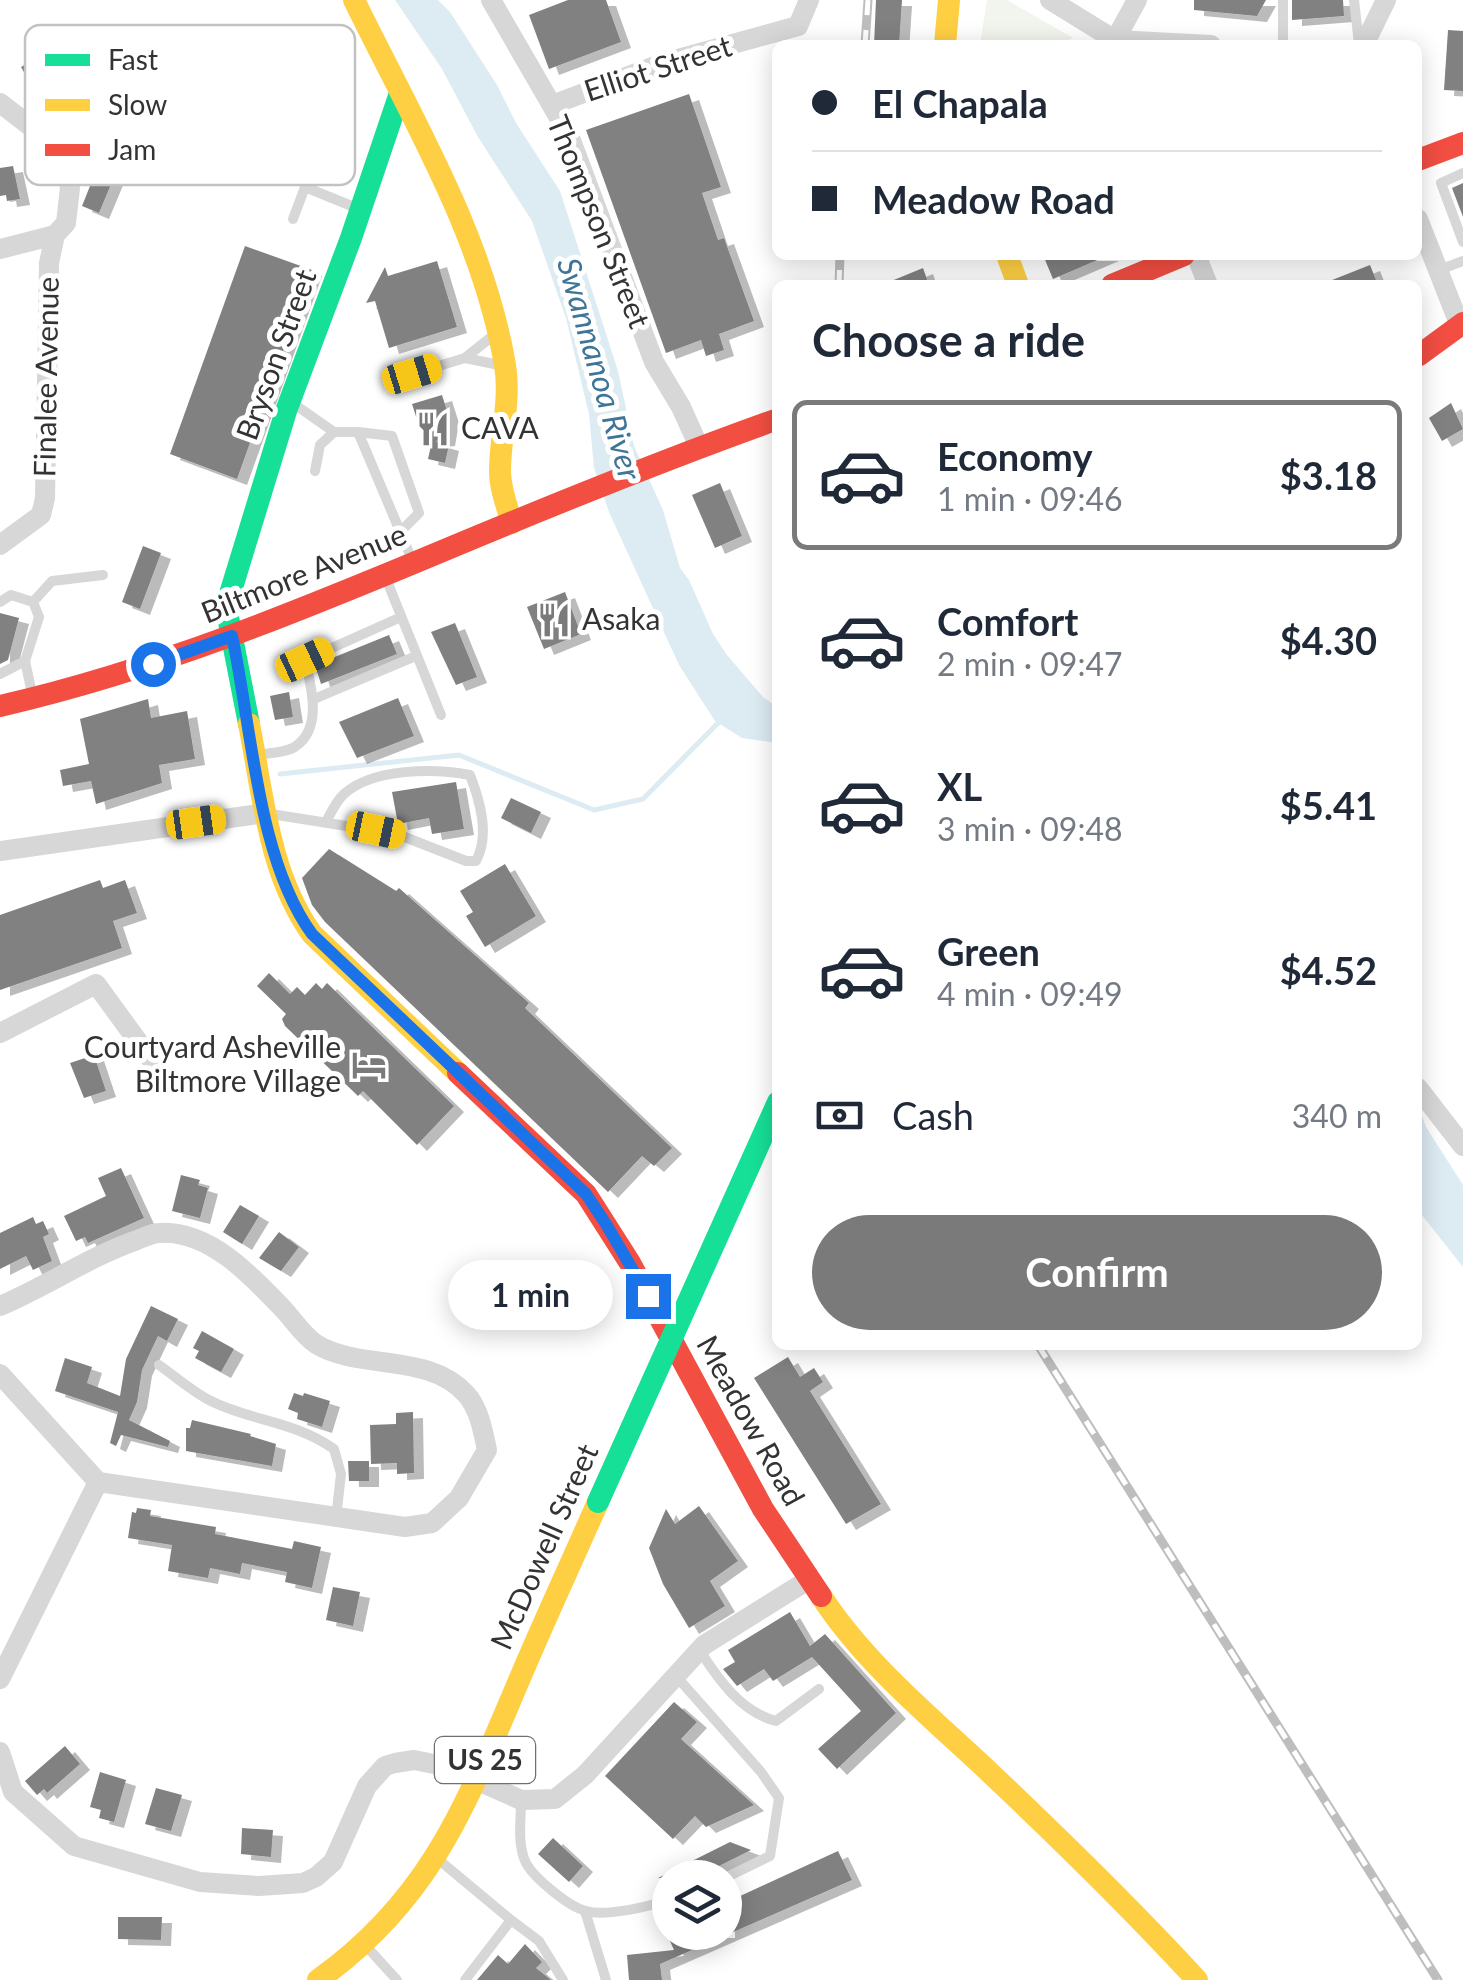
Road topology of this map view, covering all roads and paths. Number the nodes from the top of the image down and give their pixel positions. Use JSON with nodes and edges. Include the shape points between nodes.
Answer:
{"nodes":[{"id":1,"x":354,"y":0,"type":"edge"},
{"id":2,"x":491,"y":0,"type":"edge"},
{"id":3,"x":949,"y":0,"type":"edge"},
{"id":4,"x":1050,"y":0,"type":"edge"},
{"id":5,"x":1137,"y":0,"type":"edge"},
{"id":6,"x":1284,"y":0,"type":"edge"},
{"id":7,"x":1354,"y":0,"type":"edge"},
{"id":8,"x":1386,"y":0,"type":"edge"},
{"id":9,"x":809,"y":2,"type":"edge"},
{"id":10,"x":945,"y":40,"type":"edge"},
{"id":11,"x":1108,"y":40,"type":"edge"},
{"id":12,"x":1114,"y":40,"type":"edge"},
{"id":13,"x":1283,"y":40,"type":"edge"},
{"id":14,"x":1360,"y":40,"type":"edge"},
{"id":15,"x":1364,"y":40,"type":"edge"},
{"id":16,"x":399,"y":96,"type":"junction"},
{"id":17,"x":0,"y":104,"type":"edge"},
{"id":18,"x":552,"y":105,"type":"junction"},
{"id":19,"x":25,"y":123,"type":"edge"},
{"id":20,"x":1463,"y":143,"type":"edge"},
{"id":21,"x":1422,"y":158,"type":"edge"},
{"id":22,"x":1463,"y":174,"type":"edge"},
{"id":23,"x":69,"y":185,"type":"edge"},
{"id":24,"x":305,"y":187,"type":"joint"},
{"id":25,"x":360,"y":210,"type":"junction"},
{"id":26,"x":293,"y":220,"type":"dead end"},
{"id":27,"x":1422,"y":229,"type":"edge"},
{"id":28,"x":55,"y":235,"type":"junction"},
{"id":29,"x":1463,"y":242,"type":"edge"},
{"id":30,"x":0,"y":249,"type":"edge"},
{"id":31,"x":1172,"y":260,"type":"edge"},
{"id":32,"x":1463,"y":261,"type":"edge"},
{"id":33,"x":1438,"y":271,"type":"junction"},
{"id":34,"x":1124,"y":280,"type":"edge"},
{"id":35,"x":1461,"y":324,"type":"edge"},
{"id":36,"x":496,"y":334,"type":"junction"},
{"id":37,"x":1422,"y":353,"type":"edge"},
{"id":38,"x":465,"y":358,"type":"junction"},
{"id":39,"x":505,"y":366,"type":"junction"},
{"id":40,"x":412,"y":374,"type":"dead end"},
{"id":41,"x":290,"y":401,"type":"junction"},
{"id":42,"x":772,"y":421,"type":"edge"},
{"id":43,"x":334,"y":432,"type":"junction"},
{"id":44,"x":358,"y":432,"type":"junction"},
{"id":45,"x":699,"y":447,"type":"junction"},
{"id":46,"x":314,"y":470,"type":"dead end"},
{"id":47,"x":512,"y":522,"type":"junction"},
{"id":48,"x":401,"y":531,"type":"junction"},
{"id":49,"x":0,"y":545,"type":"edge"},
{"id":50,"x":414,"y":563,"type":"junction"},
{"id":51,"x":103,"y":575,"type":"dead end"},
{"id":52,"x":385,"y":575,"type":"junction"},
{"id":53,"x":0,"y":602,"type":"edge"},
{"id":54,"x":33,"y":602,"type":"junction"},
{"id":55,"x":401,"y":617,"type":"junction"},
{"id":56,"x":232,"y":636,"type":"junction"},
{"id":57,"x":416,"y":656,"type":"junction"},
{"id":58,"x":25,"y":661,"type":"junction"},
{"id":59,"x":0,"y":674,"type":"edge"},
{"id":60,"x":314,"y":699,"type":"junction"},
{"id":61,"x":34,"y":700,"type":"junction"},
{"id":62,"x":1,"y":703,"type":"edge"},
{"id":63,"x":441,"y":716,"type":"dead end"},
{"id":64,"x":255,"y":756,"type":"junction"},
{"id":65,"x":265,"y":813,"type":"junction"},
{"id":66,"x":326,"y":822,"type":"junction"},
{"id":67,"x":0,"y":851,"type":"edge"},
{"id":68,"x":0,"y":1034,"type":"edge"},
{"id":69,"x":161,"y":1073,"type":"dead end"},
{"id":70,"x":1422,"y":1093,"type":"edge"},
{"id":71,"x":772,"y":1115,"type":"edge"},
{"id":72,"x":1463,"y":1146,"type":"edge"},
{"id":73,"x":0,"y":1306,"type":"edge"},
{"id":74,"x":159,"y":1365,"type":"dead end"},
{"id":75,"x":0,"y":1374,"type":"edge"},
{"id":76,"x":98,"y":1482,"type":"junction"},
{"id":77,"x":336,"y":1518,"type":"junction"},
{"id":78,"x":808,"y":1580,"type":"junction"},
{"id":79,"x":699,"y":1650,"type":"junction"},
{"id":80,"x":675,"y":1675,"type":"junction"},
{"id":81,"x":0,"y":1679,"type":"edge"},
{"id":82,"x":819,"y":1689,"type":"dead end"},
{"id":83,"x":0,"y":1752,"type":"edge"},
{"id":84,"x":477,"y":1779,"type":"junction"},
{"id":85,"x":521,"y":1800,"type":"junction"},
{"id":86,"x":435,"y":1857,"type":"junction"},
{"id":87,"x":742,"y":1870,"type":"edge"},
{"id":88,"x":652,"y":1905,"type":"edge"},
{"id":89,"x":585,"y":1911,"type":"junction"},
{"id":90,"x":511,"y":1920,"type":"junction"},
{"id":91,"x":366,"y":1946,"type":"junction"},
{"id":92,"x":318,"y":1980,"type":"edge"},
{"id":93,"x":397,"y":1980,"type":"edge"},
{"id":94,"x":465,"y":1980,"type":"edge"},
{"id":95,"x":563,"y":1980,"type":"edge"},
{"id":96,"x":606,"y":1980,"type":"edge"},
{"id":97,"x":1197,"y":1980,"type":"edge"}],
"edges":[{"from":1,"to":16,"type":"main road"},
{"from":2,"to":18,"type":"street","name":"Thompson Street"},
{"from":3,"to":10,"type":"main road"},
{"from":4,"to":11,"type":"street"},
{"from":5,"to":12,"type":"street"},
{"from":6,"to":13,"type":"lane"},
{"from":7,"to":14,"type":"lane"},
{"from":8,"to":15,"type":"street"},
{"from":9,"to":18,"type":"street","name":"Elliot Street","via":[[798,26],[660,64]]},
{"from":16,"to":25,"type":"main road","name":"Bryson Street"},
{"from":16,"to":36,"type":"main road","via":[[451,196]]},
{"from":17,"to":19,"type":"street","name":"Finalee Avenue"},
{"from":18,"to":45,"type":"street","name":"Thompson Street","via":[[585,174],[654,362]]},
{"from":20,"to":21,"type":"main road"},
{"from":22,"to":29,"type":"lane","via":[[1441,183]]},
{"from":23,"to":28,"type":"street","name":"Finalee Avenue","via":[[66,223]]},
{"from":24,"to":25,"type":"lane"},
{"from":24,"to":26,"type":"lane"},
{"from":25,"to":41,"type":"main road","name":"Bryson Street"},
{"from":27,"to":33,"type":"street"},
{"from":28,"to":30,"type":"street"},
{"from":28,"to":49,"type":"street","name":"Finalee Avenue","via":[[46,326],[45,498],[40,515]]},
{"from":31,"to":34,"type":"main road"},
{"from":32,"to":33,"type":"lane"},
{"from":33,"to":35,"type":"street"},
{"from":35,"to":37,"type":"main road"},
{"from":36,"to":38,"type":"lane"},
{"from":36,"to":39,"type":"main road"},
{"from":38,"to":39,"type":"lane"},
{"from":38,"to":40,"type":"lane"},
{"from":39,"to":47,"type":"main road","via":[[508,414],[500,472]]},
{"from":41,"to":43,"type":"lane"},
{"from":41,"to":56,"type":"main road","name":"Bryson Street","via":[[226,607]]},
{"from":42,"to":45,"type":"main road","name":"Biltmore Avenue"},
{"from":43,"to":44,"type":"lane"},
{"from":43,"to":46,"type":"lane","via":[[320,445]]},
{"from":44,"to":48,"type":"lane"},
{"from":44,"to":48,"type":"lane","via":[[392,436],[419,513]]},
{"from":45,"to":47,"type":"main road","name":"Biltmore Avenue"},
{"from":47,"to":50,"type":"main road","name":"Biltmore Avenue"},
{"from":48,"to":50,"type":"lane"},
{"from":50,"to":52,"type":"main road","name":"Biltmore Avenue"},
{"from":51,"to":54,"type":"lane","via":[[52,581]]},
{"from":52,"to":55,"type":"lane"},
{"from":52,"to":56,"type":"main road","name":"Biltmore Avenue"},
{"from":53,"to":54,"type":"lane","via":[[11,596]]},
{"from":54,"to":58,"type":"lane","via":[[39,617]]},
{"from":55,"to":57,"type":"lane"},
{"from":55,"to":60,"type":"lane","via":[[305,660]]},
{"from":56,"to":61,"type":"main road","name":"Biltmore Avenue"},
{"from":56,"to":64,"type":"main road","name":"Meadow Road"},
{"from":57,"to":60,"type":"lane"},
{"from":57,"to":63,"type":"lane"},
{"from":58,"to":59,"type":"lane"},
{"from":58,"to":61,"type":"lane"},
{"from":60,"to":64,"type":"lane","via":[[308,734],[294,748]]},
{"from":61,"to":62,"type":"main road","name":"Biltmore Avenue"},
{"from":64,"to":65,"type":"main road","name":"Meadow Road"},
{"from":65,"to":66,"type":"lane"},
{"from":65,"to":67,"type":"street"},
{"from":65,"to":78,"type":"main road","name":"Meadow Road","via":[[285,887],[312,934],[564,1172],[606,1224]]},
{"from":66,"to":66,"type":"lane","via":[[396,834],[466,862],[482,849],[480,802],[470,775],[438,768],[366,780],[342,796]]},
{"from":68,"to":69,"type":"street","via":[[96,984]]},
{"from":70,"to":72,"type":"street"},
{"from":71,"to":84,"type":"main road","name":"McDowell Street","number":"US 25","bridge":true},
{"from":73,"to":77,"type":"street","via":[[158,1233],[193,1239],[224,1255],[314,1343],[346,1357],[438,1375],[466,1393],[487,1450],[459,1498],[432,1524]]},
{"from":74,"to":77,"type":"lane","via":[[211,1401],[334,1449],[341,1474]]},
{"from":75,"to":76,"type":"street"},
{"from":76,"to":77,"type":"street"},
{"from":76,"to":81,"type":"street"},
{"from":78,"to":79,"type":"street"},
{"from":78,"to":97,"type":"main road","name":"Meadow Road","via":[[889,1678],[1115,1891]]},
{"from":79,"to":80,"type":"street"},
{"from":79,"to":82,"type":"lane","via":[[722,1684],[761,1717],[776,1721]]},
{"from":80,"to":85,"type":"street","via":[[566,1791],[556,1799]]},
{"from":80,"to":87,"type":"lane","via":[[779,1798],[770,1856]]},
{"from":83,"to":84,"type":"street","via":[[13,1792],[74,1846],[200,1882],[259,1886],[303,1883],[325,1870],[367,1786],[385,1766],[423,1762]]},
{"from":84,"to":85,"type":"street"},
{"from":84,"to":86,"type":"main road","name":"McDowell Street","number":"US 25"},
{"from":85,"to":89,"type":"lane","via":[[526,1862],[548,1888]]},
{"from":86,"to":90,"type":"lane"},
{"from":86,"to":91,"type":"main road","name":"McDowell Street","number":"US 25","via":[[394,1920]]},
{"from":88,"to":89,"type":"lane"},
{"from":89,"to":96,"type":"lane"},
{"from":90,"to":94,"type":"lane"},
{"from":90,"to":95,"type":"lane","via":[[539,1940]]},
{"from":91,"to":92,"type":"main road","name":"McDowell Street","number":"US 25"},
{"from":91,"to":93,"type":"lane"}]}
